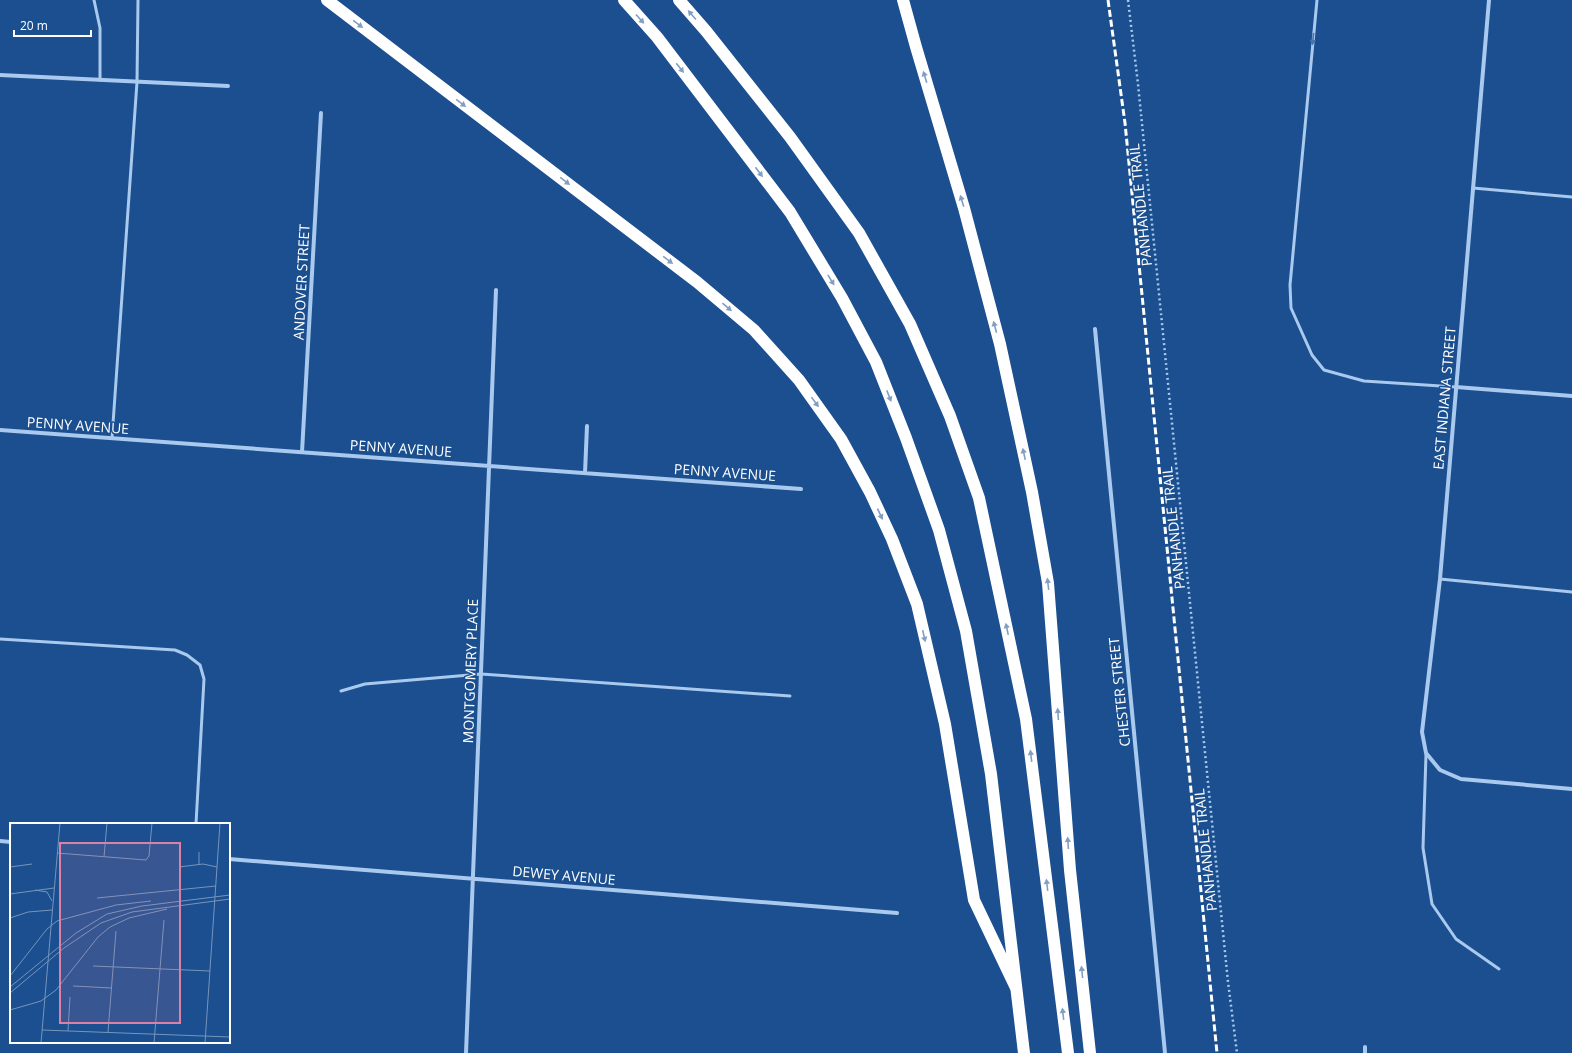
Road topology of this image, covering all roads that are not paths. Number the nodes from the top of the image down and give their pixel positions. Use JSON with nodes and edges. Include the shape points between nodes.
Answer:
{"nodes":[{"id":1,"x":94,"y":0,"type":"edge"},
{"id":2,"x":138,"y":0,"type":"edge"},
{"id":3,"x":327,"y":0,"type":"edge"},
{"id":4,"x":624,"y":0,"type":"edge"},
{"id":5,"x":679,"y":0,"type":"edge"},
{"id":6,"x":903,"y":0,"type":"edge"},
{"id":7,"x":1317,"y":0,"type":"edge"},
{"id":8,"x":1489,"y":0,"type":"edge"},
{"id":9,"x":0,"y":75,"type":"edge"},
{"id":10,"x":100,"y":80,"type":"junction"},
{"id":11,"x":137,"y":82,"type":"junction"},
{"id":12,"x":228,"y":86,"type":"dead end"},
{"id":13,"x":321,"y":112,"type":"dead end"},
{"id":14,"x":1473,"y":188,"type":"junction"},
{"id":15,"x":1572,"y":197,"type":"edge"},
{"id":16,"x":496,"y":290,"type":"dead end"},
{"id":17,"x":1095,"y":329,"type":"dead end"},
{"id":18,"x":1456,"y":387,"type":"junction"},
{"id":19,"x":1572,"y":396,"type":"edge"},
{"id":20,"x":587,"y":426,"type":"dead end"},
{"id":21,"x":0,"y":430,"type":"edge"},
{"id":22,"x":112,"y":438,"type":"junction"},
{"id":23,"x":302,"y":452,"type":"junction"},
{"id":24,"x":490,"y":466,"type":"junction"},
{"id":25,"x":585,"y":473,"type":"junction"},
{"id":26,"x":801,"y":489,"type":"dead end"},
{"id":27,"x":1440,"y":579,"type":"junction"},
{"id":28,"x":1572,"y":592,"type":"edge"},
{"id":29,"x":0,"y":640,"type":"edge"},
{"id":30,"x":481,"y":674,"type":"junction"},
{"id":31,"x":341,"y":691,"type":"dead end"},
{"id":32,"x":790,"y":696,"type":"dead end"},
{"id":33,"x":1426,"y":753,"type":"junction"},
{"id":34,"x":1572,"y":789,"type":"edge"},
{"id":35,"x":196,"y":823,"type":"edge"},
{"id":36,"x":0,"y":841,"type":"edge"},
{"id":37,"x":10,"y":842,"type":"edge"},
{"id":38,"x":230,"y":859,"type":"edge"},
{"id":39,"x":473,"y":879,"type":"junction"},
{"id":40,"x":897,"y":913,"type":"dead end"},
{"id":41,"x":1499,"y":969,"type":"dead end"},
{"id":42,"x":1016,"y":988,"type":"junction"},
{"id":43,"x":1364,"y":1047,"type":"dead end"},
{"id":44,"x":466,"y":1053,"type":"edge"},
{"id":45,"x":1024,"y":1053,"type":"edge"},
{"id":46,"x":1068,"y":1053,"type":"edge"},
{"id":47,"x":1090,"y":1053,"type":"edge"},
{"id":48,"x":1165,"y":1053,"type":"edge"},
{"id":49,"x":1365,"y":1053,"type":"edge"}],
"edges":[{"from":1,"to":10,"type":"lane","via":[[100,28]]},
{"from":2,"to":11,"type":"lane"},
{"from":3,"to":42,"type":"highway","one_way":true,"via":[[697,282],[754,330],[799,380],[842,439],[892,538],[916,604],[945,724],[974,900]]},
{"from":4,"to":42,"type":"highway","one_way":true,"via":[[657,37],[790,212],[842,298],[876,362],[939,530],[966,631],[991,774]]},
{"from":46,"to":5,"type":"highway","one_way":true,"via":[[1026,719],[979,498],[953,424],[910,324],[859,233],[790,137]]},
{"from":47,"to":6,"type":"highway","one_way":true,"via":[[1070,870],[1048,583],[1032,492],[1000,344],[964,208]]},
{"from":7,"to":18,"type":"lane","one_way":true,"via":[[1290,285],[1291,308],[1312,355],[1324,370],[1364,381]]},
{"from":8,"to":14,"type":"street","name":"EAST INDIANA STREET"},
{"from":9,"to":10,"type":"street"},
{"from":10,"to":11,"type":"street"},
{"from":11,"to":12,"type":"street"},
{"from":11,"to":22,"type":"lane"},
{"from":13,"to":23,"type":"street","name":"ANDOVER STREET"},
{"from":14,"to":15,"type":"lane"},
{"from":14,"to":18,"type":"street","name":"EAST INDIANA STREET"},
{"from":16,"to":24,"type":"street","name":"MONTGOMERY PLACE"},
{"from":17,"to":48,"type":"street","name":"CHESTER STREET"},
{"from":18,"to":19,"type":"street"},
{"from":18,"to":27,"type":"street","name":"EAST INDIANA STREET"},
{"from":20,"to":25,"type":"street"},
{"from":21,"to":22,"type":"street","name":"PENNY AVENUE"},
{"from":22,"to":23,"type":"street","name":"PENNY AVENUE"},
{"from":23,"to":24,"type":"street","name":"PENNY AVENUE"},
{"from":24,"to":25,"type":"street","name":"PENNY AVENUE"},
{"from":24,"to":30,"type":"street","name":"MONTGOMERY PLACE"},
{"from":25,"to":26,"type":"street","name":"PENNY AVENUE"},
{"from":27,"to":28,"type":"lane"},
{"from":27,"to":33,"type":"street","name":"EAST INDIANA STREET","via":[[1422,732]]},
{"from":29,"to":35,"type":"lane","via":[[175,650],[200,665],[204,678]]},
{"from":30,"to":31,"type":"lane","via":[[365,684]]},
{"from":30,"to":32,"type":"lane"},
{"from":30,"to":39,"type":"street","name":"MONTGOMERY PLACE"},
{"from":33,"to":34,"type":"street","name":"EAST INDIANA STREET","via":[[1440,770],[1461,779]]},
{"from":33,"to":41,"type":"lane","via":[[1423,848],[1432,904],[1456,939]]},
{"from":36,"to":37,"type":"street"},
{"from":38,"to":39,"type":"street","name":"DEWEY AVENUE"},
{"from":39,"to":40,"type":"street","name":"DEWEY AVENUE"},
{"from":39,"to":44,"type":"street","name":"MONTGOMERY PLACE"},
{"from":42,"to":45,"type":"highway"},
{"from":43,"to":49,"type":"street"}]}
